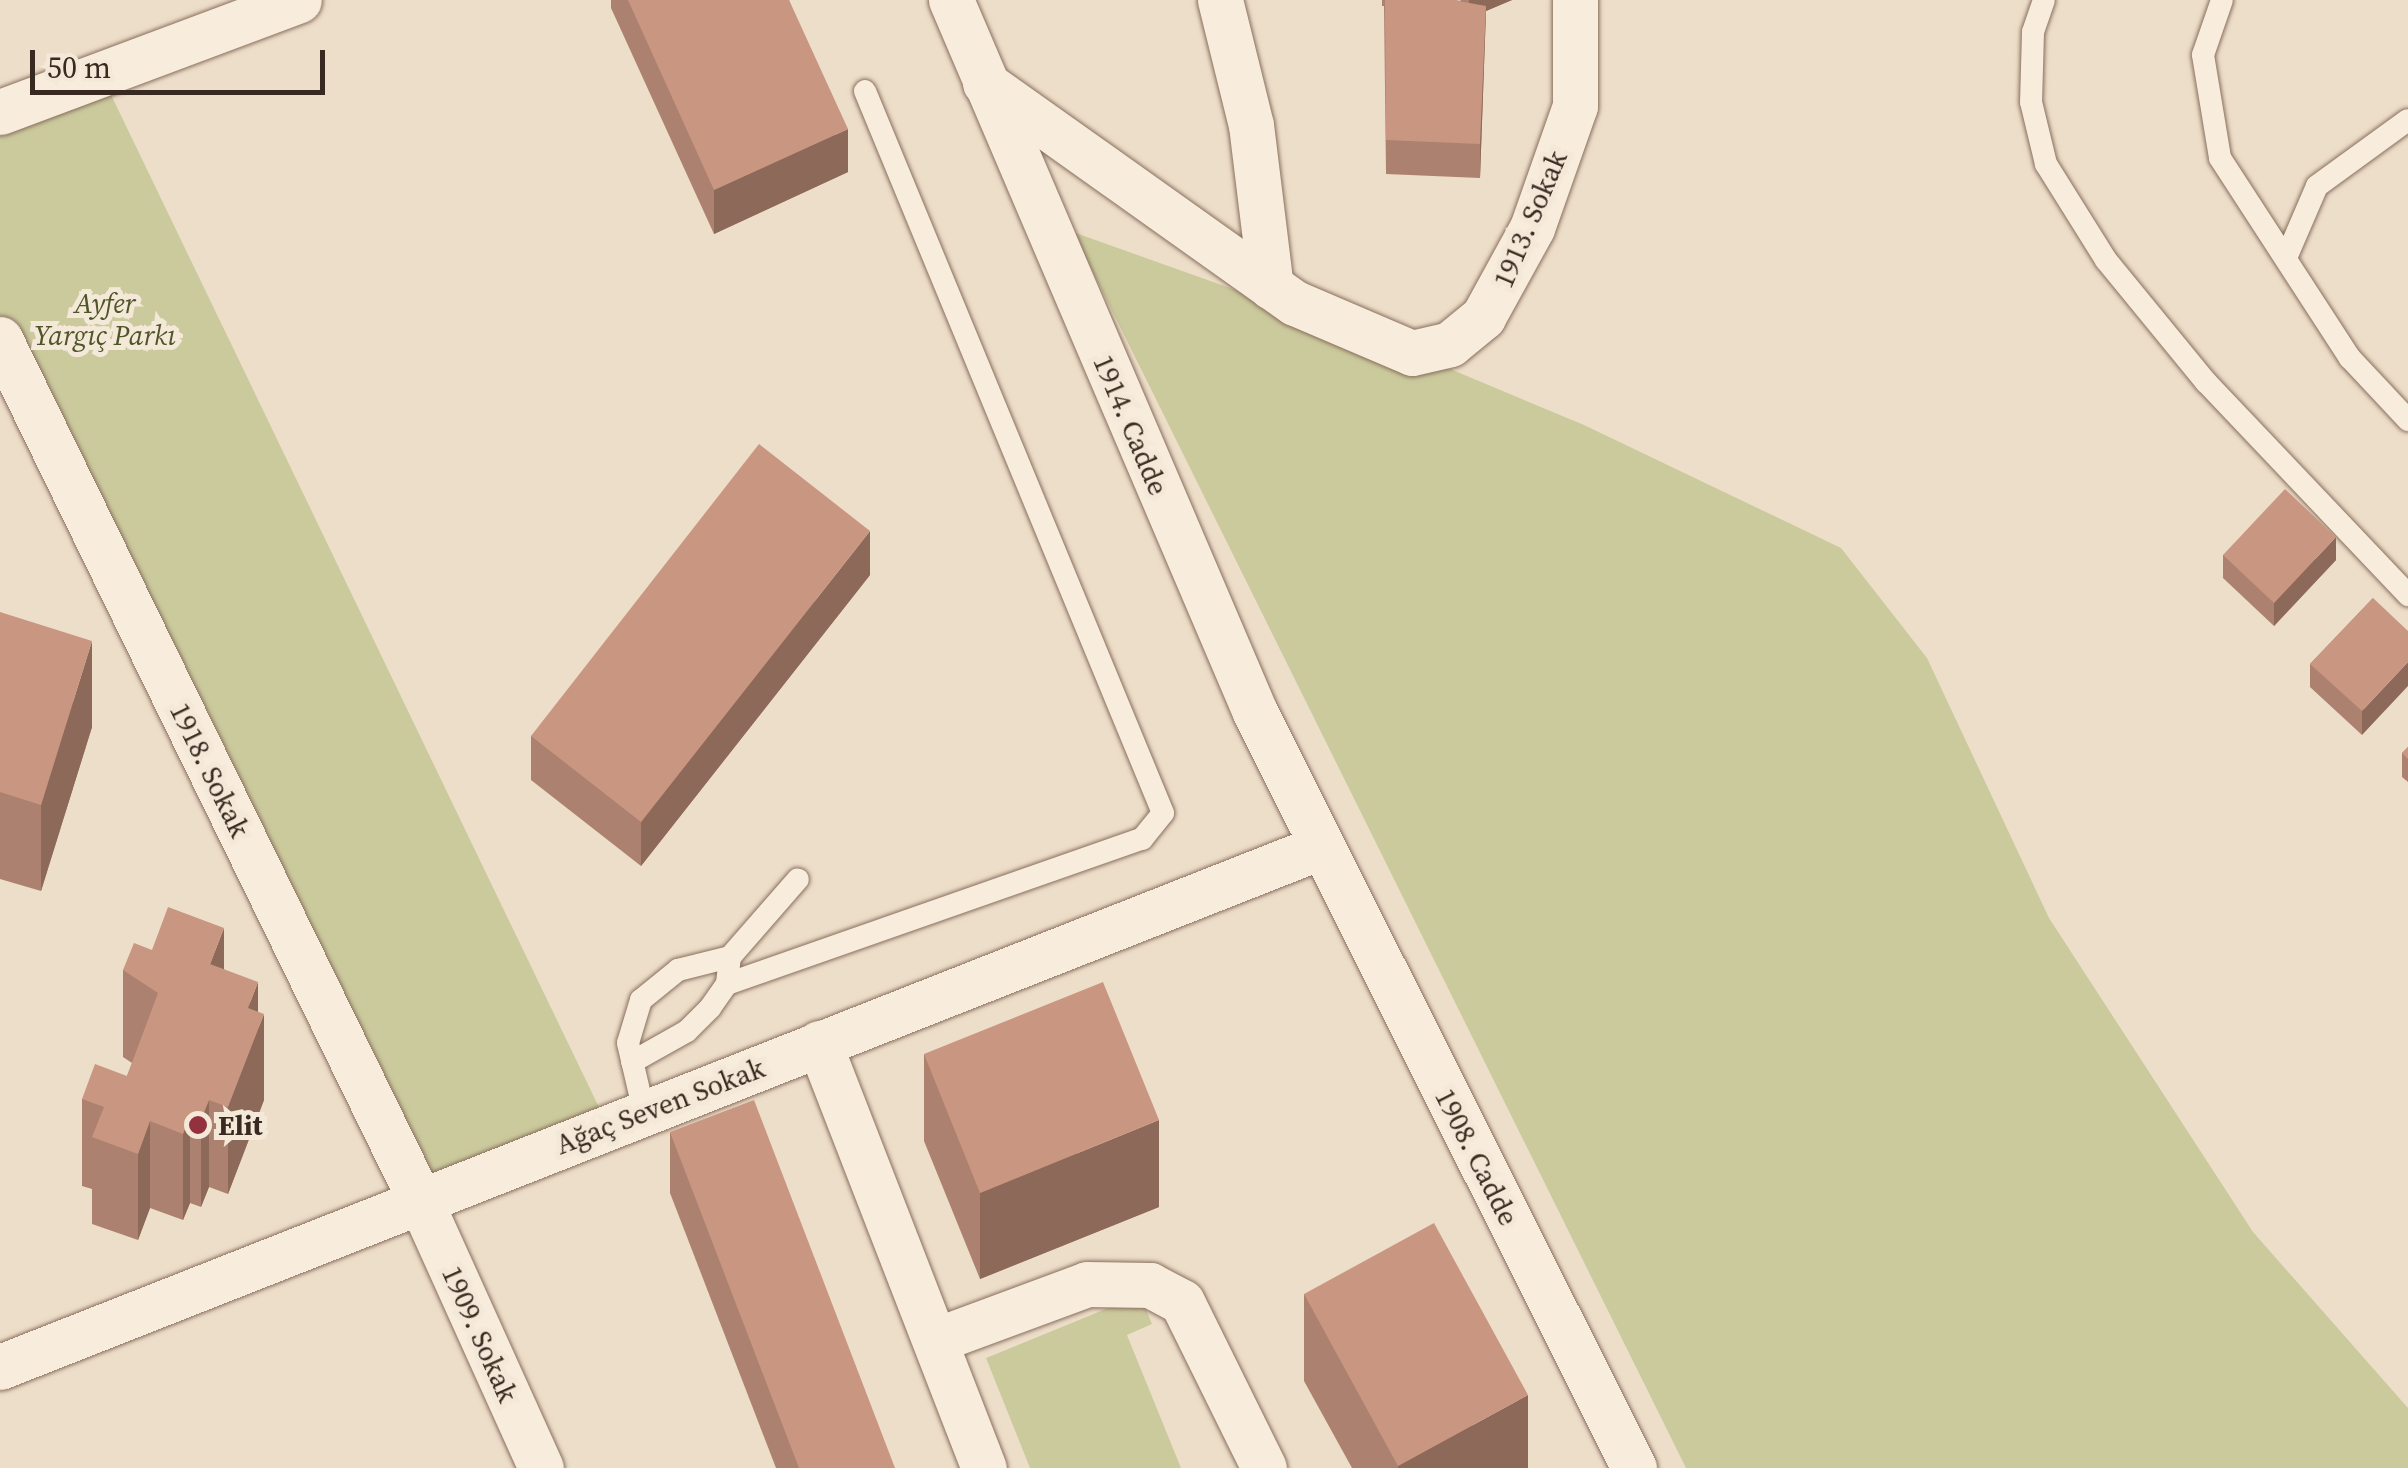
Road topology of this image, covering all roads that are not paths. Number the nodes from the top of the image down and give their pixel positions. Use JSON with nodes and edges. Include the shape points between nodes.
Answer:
{"nodes":[{"id":1,"x":299,"y":0,"type":"edge"},
{"id":2,"x":951,"y":0,"type":"edge"},
{"id":3,"x":1220,"y":0,"type":"edge"},
{"id":4,"x":1575,"y":0,"type":"edge"},
{"id":5,"x":2044,"y":0,"type":"edge"},
{"id":6,"x":2222,"y":0,"type":"edge"},
{"id":7,"x":984,"y":82,"type":"junction"},
{"id":8,"x":865,"y":91,"type":"dead end"},
{"id":9,"x":0,"y":112,"type":"edge"},
{"id":10,"x":2408,"y":120,"type":"edge"},
{"id":11,"x":2286,"y":258,"type":"junction"},
{"id":12,"x":1271,"y":287,"type":"junction"},
{"id":13,"x":0,"y":339,"type":"edge"},
{"id":14,"x":2408,"y":420,"type":"edge"},
{"id":15,"x":2408,"y":595,"type":"edge"},
{"id":16,"x":1320,"y":847,"type":"junction"},
{"id":17,"x":798,"y":879,"type":"dead end"},
{"id":18,"x":730,"y":957,"type":"junction"},
{"id":19,"x":728,"y":984,"type":"junction"},
{"id":20,"x":819,"y":1043,"type":"junction"},
{"id":21,"x":632,"y":1062,"type":"junction"},
{"id":22,"x":644,"y":1112,"type":"junction"},
{"id":23,"x":420,"y":1200,"type":"junction"},
{"id":24,"x":936,"y":1340,"type":"junction"},
{"id":25,"x":0,"y":1367,"type":"edge"},
{"id":26,"x":540,"y":1468,"type":"edge"},
{"id":27,"x":984,"y":1468,"type":"edge"},
{"id":28,"x":1264,"y":1468,"type":"edge"},
{"id":29,"x":1634,"y":1468,"type":"edge"}],
"edges":[{"from":1,"to":9,"type":"street"},
{"from":2,"to":7,"type":"street","name":"1914. Cadde"},
{"from":3,"to":12,"type":"street","via":[[1251,125]]},
{"from":4,"to":12,"type":"street","name":"1913. Sokak","via":[[1575,106],[1532,228],[1483,317],[1450,344],[1412,353],[1346,330]]},
{"from":5,"to":15,"type":"lane","via":[[2032,32],[2031,102],[2046,164],[2106,260],[2206,382]]},
{"from":6,"to":11,"type":"lane","via":[[2203,55],[2220,158]]},
{"from":7,"to":12,"type":"street","name":"1913. Sokak"},
{"from":7,"to":16,"type":"street","name":"1914. Cadde","via":[[1221,636]]},
{"from":8,"to":19,"type":"lane","via":[[1163,812],[1142,839]]},
{"from":10,"to":11,"type":"lane","via":[[2317,186]]},
{"from":11,"to":14,"type":"lane","via":[[2350,358]]},
{"from":13,"to":23,"type":"street","name":"1918. Sokak"},
{"from":16,"to":20,"type":"street","name":"Ağaç Seven Sokak"},
{"from":16,"to":29,"type":"street","name":"1908. Cadde"},
{"from":17,"to":18,"type":"lane"},
{"from":18,"to":19,"type":"lane"},
{"from":18,"to":21,"type":"lane","via":[[678,970],[648,990],[630,1025]]},
{"from":19,"to":21,"type":"lane","via":[[687,1032]]},
{"from":20,"to":22,"type":"street","name":"Ağaç Seven Sokak"},
{"from":20,"to":24,"type":"street"},
{"from":21,"to":22,"type":"lane"},
{"from":22,"to":23,"type":"street","name":"Ağaç Seven Sokak"},
{"from":23,"to":25,"type":"street","name":"Ağaç Seven Sokak"},
{"from":23,"to":26,"type":"street","name":"1909. Sokak"},
{"from":24,"to":27,"type":"street"},
{"from":24,"to":28,"type":"street","via":[[1088,1284],[1150,1285],[1182,1302]]}]}
